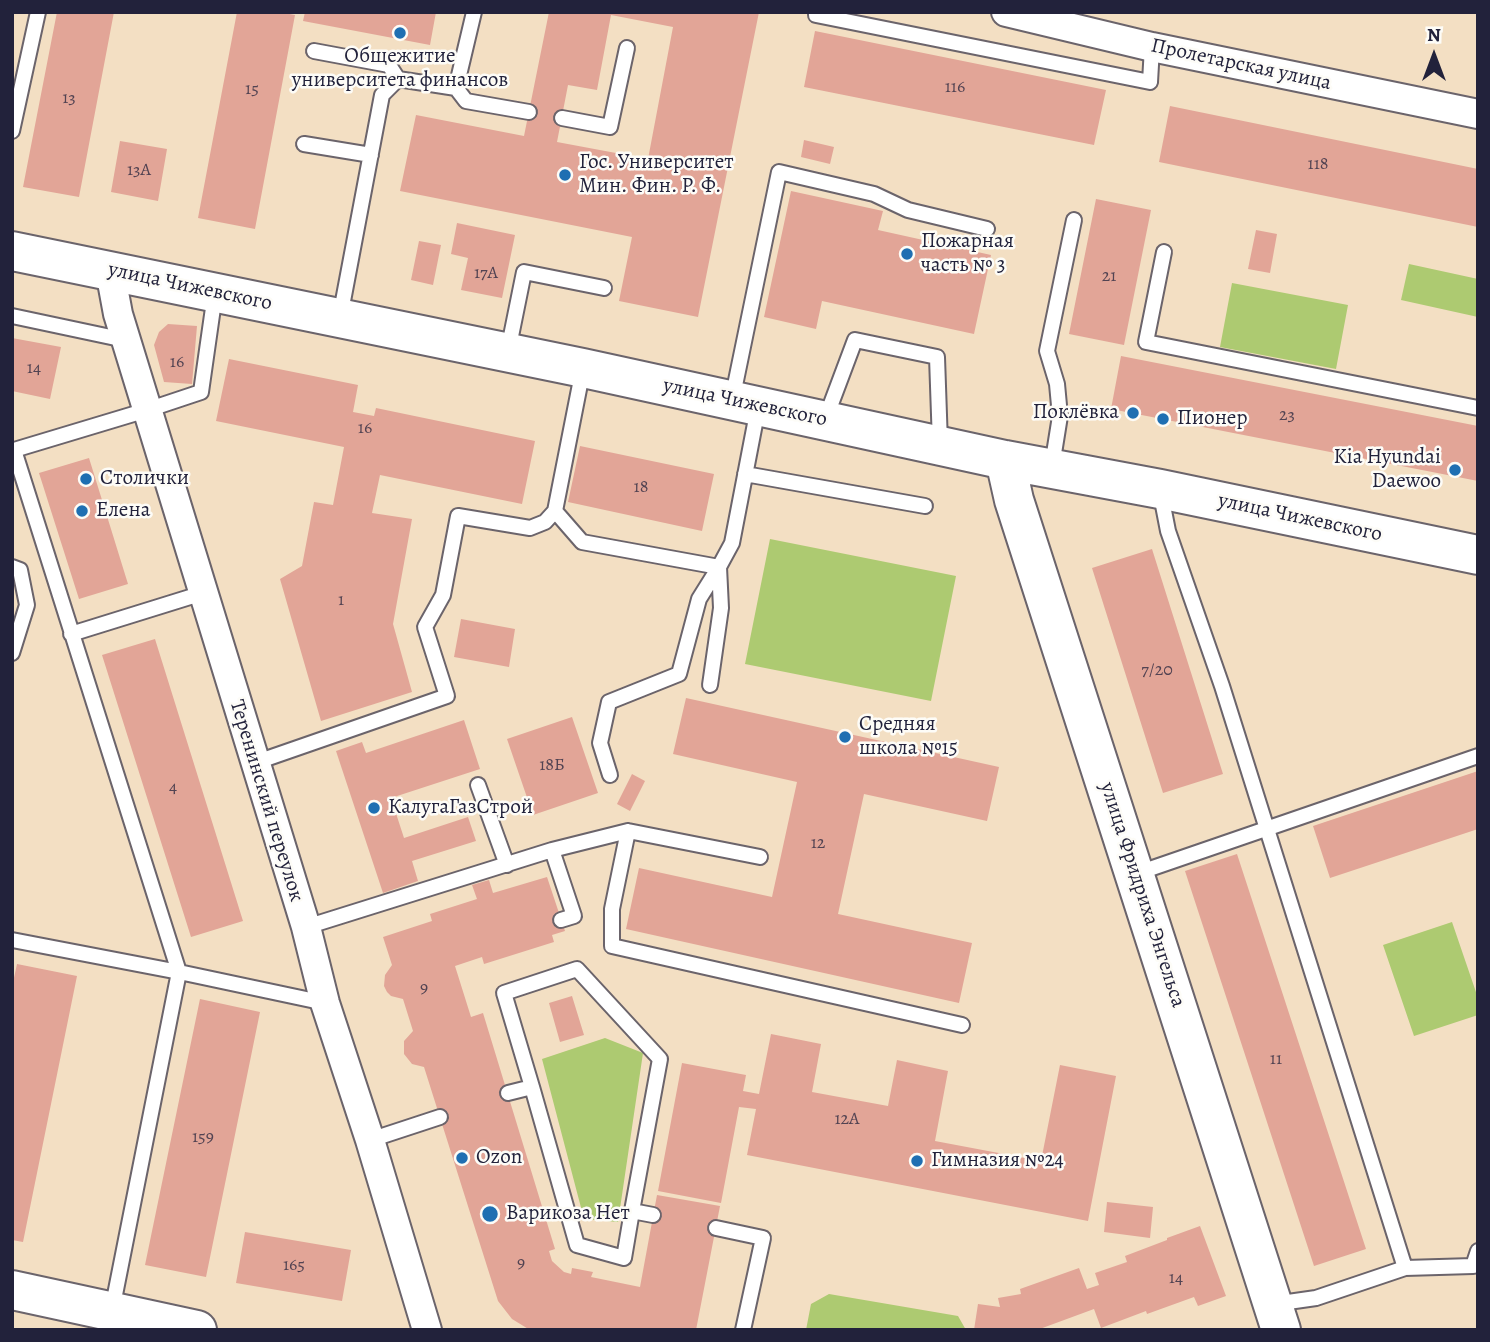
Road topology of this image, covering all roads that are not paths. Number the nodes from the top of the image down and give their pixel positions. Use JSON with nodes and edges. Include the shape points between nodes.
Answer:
{"nodes":[{"id":1,"x":38,"y":12,"type":"edge"},
{"id":2,"x":474,"y":12,"type":"edge"},
{"id":3,"x":816,"y":12,"type":"edge"},
{"id":4,"x":1006,"y":12,"type":"edge"},
{"id":5,"x":1152,"y":47,"type":"junction"},
{"id":6,"x":627,"y":48,"type":"dead end"},
{"id":7,"x":314,"y":51,"type":"dead end"},
{"id":8,"x":398,"y":79,"type":"junction"},
{"id":9,"x":456,"y":88,"type":"junction"},
{"id":10,"x":16,"y":99,"type":"edge"},
{"id":11,"x":529,"y":112,"type":"dead end"},
{"id":12,"x":1478,"y":114,"type":"edge"},
{"id":13,"x":562,"y":118,"type":"dead end"},
{"id":14,"x":12,"y":131,"type":"edge"},
{"id":15,"x":304,"y":144,"type":"dead end"},
{"id":16,"x":371,"y":155,"type":"junction"},
{"id":17,"x":1074,"y":220,"type":"dead end"},
{"id":18,"x":987,"y":229,"type":"dead end"},
{"id":19,"x":12,"y":251,"type":"edge"},
{"id":20,"x":1164,"y":252,"type":"dead end"},
{"id":21,"x":110,"y":271,"type":"junction"},
{"id":22,"x":604,"y":288,"type":"dead end"},
{"id":23,"x":216,"y":292,"type":"junction"},
{"id":24,"x":12,"y":316,"type":"edge"},
{"id":25,"x":340,"y":318,"type":"junction"},
{"id":26,"x":125,"y":340,"type":"junction"},
{"id":27,"x":507,"y":353,"type":"junction"},
{"id":28,"x":583,"y":369,"type":"junction"},
{"id":29,"x":745,"y":403,"type":"junction"},
{"id":30,"x":1478,"y":408,"type":"edge"},
{"id":31,"x":147,"y":410,"type":"junction"},
{"id":32,"x":825,"y":420,"type":"junction"},
{"id":33,"x":940,"y":446,"type":"junction"},
{"id":34,"x":1005,"y":460,"type":"junction"},
{"id":35,"x":1052,"y":468,"type":"junction"},
{"id":36,"x":745,"y":474,"type":"junction"},
{"id":37,"x":1160,"y":489,"type":"junction"},
{"id":38,"x":925,"y":506,"type":"dead end"},
{"id":39,"x":555,"y":512,"type":"junction"},
{"id":40,"x":1478,"y":555,"type":"edge"},
{"id":41,"x":12,"y":567,"type":"edge"},
{"id":42,"x":719,"y":567,"type":"junction"},
{"id":43,"x":202,"y":593,"type":"junction"},
{"id":44,"x":71,"y":634,"type":"junction"},
{"id":45,"x":12,"y":653,"type":"edge"},
{"id":46,"x":710,"y":685,"type":"dead end"},
{"id":47,"x":1478,"y":756,"type":"edge"},
{"id":48,"x":254,"y":763,"type":"junction"},
{"id":49,"x":610,"y":775,"type":"dead end"},
{"id":50,"x":478,"y":786,"type":"dead end"},
{"id":51,"x":1267,"y":828,"type":"junction"},
{"id":52,"x":628,"y":831,"type":"junction"},
{"id":53,"x":552,"y":850,"type":"junction"},
{"id":54,"x":760,"y":858,"type":"dead end"},
{"id":55,"x":507,"y":865,"type":"junction"},
{"id":56,"x":1134,"y":874,"type":"junction"},
{"id":57,"x":561,"y":920,"type":"dead end"},
{"id":58,"x":306,"y":927,"type":"junction"},
{"id":59,"x":12,"y":940,"type":"edge"},
{"id":60,"x":179,"y":972,"type":"junction"},
{"id":61,"x":324,"y":1003,"type":"junction"},
{"id":62,"x":962,"y":1025,"type":"dead end"},
{"id":63,"x":532,"y":1087,"type":"junction"},
{"id":64,"x":508,"y":1093,"type":"dead end"},
{"id":65,"x":440,"y":1117,"type":"dead end"},
{"id":66,"x":370,"y":1140,"type":"junction"},
{"id":67,"x":632,"y":1211,"type":"junction"},
{"id":68,"x":653,"y":1215,"type":"dead end"},
{"id":69,"x":716,"y":1228,"type":"dead end"},
{"id":70,"x":1478,"y":1251,"type":"edge"},
{"id":71,"x":1475,"y":1267,"type":"edge"},
{"id":72,"x":1405,"y":1268,"type":"junction"},
{"id":73,"x":12,"y":1290,"type":"edge"},
{"id":74,"x":1277,"y":1317,"type":"edge"},
{"id":75,"x":110,"y":1321,"type":"edge"},
{"id":76,"x":197,"y":1330,"type":"edge"},
{"id":77,"x":427,"y":1330,"type":"edge"},
{"id":78,"x":743,"y":1330,"type":"edge"}],
"edges":[{"from":1,"to":10,"type":"lane"},
{"from":2,"to":9,"type":"lane"},
{"from":3,"to":5,"type":"lane","via":[[1150,82]]},
{"from":4,"to":5,"type":"street","name":"Пролетарская улица"},
{"from":5,"to":12,"type":"street","name":"Пролетарская улица"},
{"from":6,"to":13,"type":"lane","via":[[610,127]]},
{"from":7,"to":8,"type":"lane","via":[[389,65]]},
{"from":8,"to":9,"type":"lane"},
{"from":8,"to":16,"type":"lane","via":[[382,95]]},
{"from":9,"to":11,"type":"lane","via":[[466,101]]},
{"from":10,"to":14,"type":"lane"},
{"from":15,"to":16,"type":"lane"},
{"from":16,"to":25,"type":"lane"},
{"from":17,"to":35,"type":"lane","via":[[1047,351],[1060,416]]},
{"from":18,"to":29,"type":"lane","via":[[908,210],[874,194],[779,172]]},
{"from":19,"to":21,"type":"street","name":"улица Чижевского"},
{"from":20,"to":30,"type":"lane","via":[[1146,342]]},
{"from":21,"to":23,"type":"street","name":"улица Чижевского"},
{"from":21,"to":26,"type":"street","name":"Теренинский переулок"},
{"from":22,"to":27,"type":"lane","via":[[524,272]]},
{"from":23,"to":25,"type":"street","name":"улица Чижевского"},
{"from":23,"to":31,"type":"lane","via":[[201,391]]},
{"from":24,"to":26,"type":"lane"},
{"from":25,"to":27,"type":"street","name":"улица Чижевского"},
{"from":26,"to":31,"type":"street","name":"Теренинский переулок"},
{"from":27,"to":28,"type":"street","name":"улица Чижевского"},
{"from":28,"to":29,"type":"street","name":"улица Чижевского"},
{"from":28,"to":39,"type":"lane"},
{"from":29,"to":32,"type":"street","name":"улица Чижевского"},
{"from":29,"to":36,"type":"lane"},
{"from":31,"to":43,"type":"street","name":"Теренинский переулок"},
{"from":31,"to":44,"type":"lane","via":[[14,450]]},
{"from":32,"to":33,"type":"street","name":"улица Чижевского"},
{"from":32,"to":33,"type":"lane","via":[[855,340],[937,358]]},
{"from":33,"to":34,"type":"street","name":"улица Чижевского"},
{"from":34,"to":35,"type":"street","name":"улица Чижевского"},
{"from":34,"to":56,"type":"street","name":"улица Фридриха Энгельса"},
{"from":35,"to":37,"type":"street","name":"улица Чижевского"},
{"from":36,"to":38,"type":"lane"},
{"from":36,"to":42,"type":"lane","via":[[732,543]]},
{"from":37,"to":40,"type":"street","name":"улица Чижевского"},
{"from":37,"to":51,"type":"lane","via":[[1168,531]]},
{"from":39,"to":42,"type":"lane","via":[[582,542]]},
{"from":39,"to":48,"type":"lane","via":[[530,528],[458,516],[443,595],[425,627],[447,696]]},
{"from":41,"to":45,"type":"lane","via":[[20,570],[27,605]]},
{"from":42,"to":46,"type":"lane","via":[[721,608]]},
{"from":42,"to":49,"type":"lane","via":[[699,599],[679,674],[609,702],[600,743]]},
{"from":43,"to":44,"type":"lane"},
{"from":43,"to":48,"type":"street","name":"Теренинский переулок"},
{"from":44,"to":60,"type":"lane"},
{"from":47,"to":51,"type":"lane"},
{"from":48,"to":58,"type":"street","name":"Теренинский переулок"},
{"from":50,"to":55,"type":"lane"},
{"from":51,"to":56,"type":"lane"},
{"from":51,"to":72,"type":"lane"},
{"from":52,"to":53,"type":"lane"},
{"from":52,"to":54,"type":"lane"},
{"from":52,"to":62,"type":"lane","via":[[611,909],[612,946]]},
{"from":53,"to":55,"type":"lane"},
{"from":53,"to":57,"type":"lane","via":[[574,916]]},
{"from":55,"to":58,"type":"lane"},
{"from":56,"to":74,"type":"street","name":"улица Фридриха Энгельса"},
{"from":58,"to":61,"type":"street","name":"Теренинский переулок"},
{"from":59,"to":60,"type":"lane"},
{"from":60,"to":61,"type":"lane"},
{"from":60,"to":75,"type":"lane"},
{"from":61,"to":66,"type":"street","name":"Теренинский переулок"},
{"from":63,"to":64,"type":"lane"},
{"from":63,"to":67,"type":"lane","via":[[577,1245],[624,1258]]},
{"from":63,"to":67,"type":"lane","via":[[504,993],[577,969],[660,1059]]},
{"from":65,"to":66,"type":"lane"},
{"from":66,"to":77,"type":"street","name":"Теренинский переулок"},
{"from":67,"to":68,"type":"lane"},
{"from":69,"to":78,"type":"lane","via":[[763,1238]]},
{"from":70,"to":71,"type":"lane"},
{"from":71,"to":72,"type":"lane"},
{"from":72,"to":74,"type":"lane","via":[[1316,1298]]},
{"from":73,"to":75,"type":"street"},
{"from":75,"to":76,"type":"street"}]}
